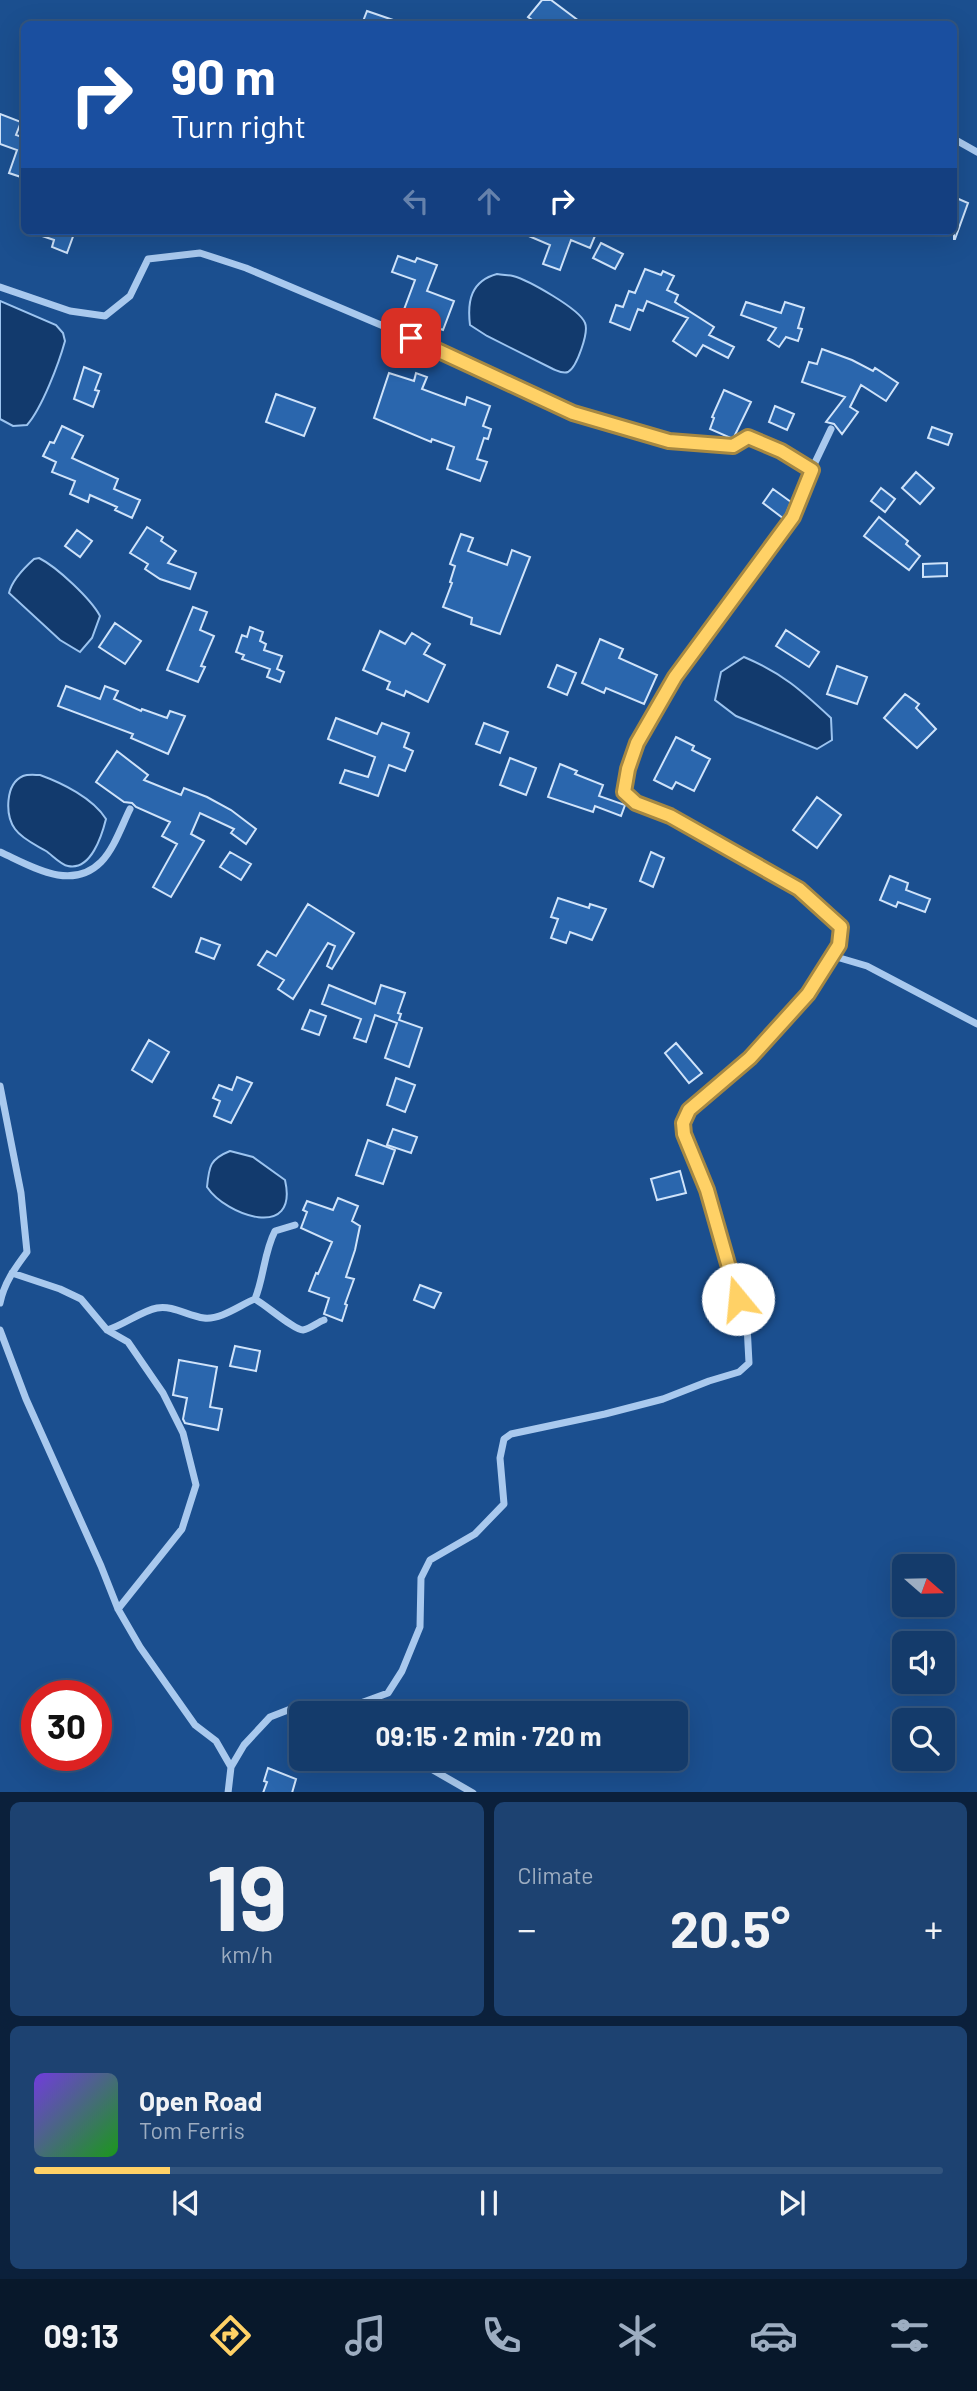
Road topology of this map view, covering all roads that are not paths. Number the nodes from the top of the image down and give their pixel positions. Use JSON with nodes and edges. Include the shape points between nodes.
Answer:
{"nodes":[{"id":1,"x":957,"y":141,"type":"edge"},
{"id":2,"x":977,"y":152,"type":"edge"},
{"id":3,"x":0,"y":286,"type":"edge"},
{"id":4,"x":831,"y":429,"type":"dead end"},
{"id":5,"x":812,"y":470,"type":"junction"},
{"id":6,"x":130,"y":809,"type":"dead end"},
{"id":7,"x":0,"y":852,"type":"edge"},
{"id":8,"x":833,"y":956,"type":"junction"},
{"id":9,"x":977,"y":1024,"type":"edge"},
{"id":10,"x":0,"y":1086,"type":"edge"},
{"id":11,"x":295,"y":1225,"type":"dead end"},
{"id":12,"x":12,"y":1273,"type":"junction"},
{"id":13,"x":255,"y":1299,"type":"junction"},
{"id":14,"x":0,"y":1303,"type":"edge"},
{"id":15,"x":324,"y":1320,"type":"dead end"},
{"id":16,"x":0,"y":1330,"type":"edge"},
{"id":17,"x":107,"y":1330,"type":"junction"},
{"id":18,"x":118,"y":1609,"type":"junction"},
{"id":19,"x":372,"y":1699,"type":"joint"},
{"id":20,"x":230,"y":1767,"type":"junction"},
{"id":21,"x":435,"y":1771,"type":"edge"},
{"id":22,"x":228,"y":1792,"type":"edge"},
{"id":23,"x":471,"y":1792,"type":"edge"}],
"edges":[{"from":1,"to":2,"type":"street"},
{"from":3,"to":5,"type":"street","via":[[70,310],[105,316],[130,296],[148,259],[200,253],[388,328],[573,413],[669,441],[733,446],[748,437]]},
{"from":4,"to":5,"type":"street"},
{"from":5,"to":8,"type":"street","via":[[793,517],[675,677],[637,743],[624,792],[636,803],[670,816],[799,889],[841,927]]},
{"from":6,"to":7,"type":"street","via":[[103,861],[88,873],[49,875]]},
{"from":8,"to":9,"type":"street","via":[[867,966]]},
{"from":8,"to":19,"type":"street","via":[[784,1021],[750,1058],[689,1110],[683,1123],[747,1325],[749,1363],[739,1372],[663,1399],[504,1439],[500,1458],[504,1504],[475,1534],[430,1560],[421,1578],[420,1628],[388,1693]]},
{"from":10,"to":12,"type":"street","via":[[21,1193],[27,1252]]},
{"from":11,"to":13,"type":"street","via":[[275,1231]]},
{"from":12,"to":14,"type":"street"},
{"from":12,"to":17,"type":"street","via":[[81,1299]]},
{"from":13,"to":15,"type":"street","via":[[291,1327],[303,1329]]},
{"from":13,"to":17,"type":"street","via":[[206,1318],[170,1307],[155,1308]]},
{"from":16,"to":18,"type":"street"},
{"from":17,"to":18,"type":"street","via":[[128,1342],[163,1393],[183,1433],[196,1485],[182,1529]]},
{"from":18,"to":20,"type":"street","via":[[195,1725],[216,1741]]},
{"from":19,"to":20,"type":"street","via":[[346,1708],[306,1703],[270,1717]]},
{"from":20,"to":22,"type":"street"},
{"from":21,"to":23,"type":"street"}]}
